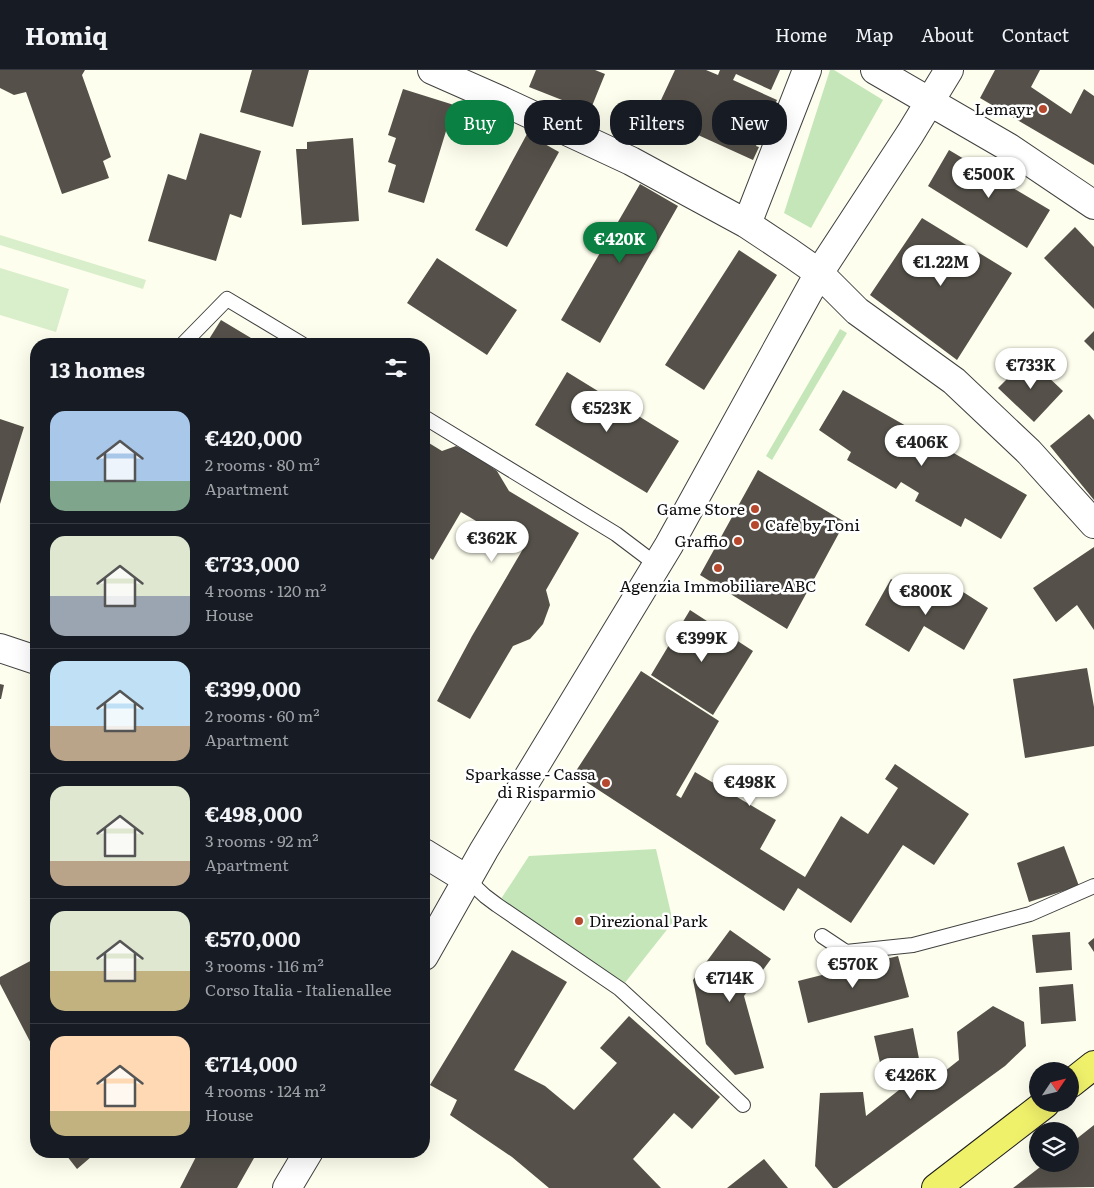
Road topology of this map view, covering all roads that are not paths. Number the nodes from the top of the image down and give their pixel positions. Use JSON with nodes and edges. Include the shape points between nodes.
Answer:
{"nodes":[{"id":1,"x":432,"y":70,"type":"edge"},
{"id":2,"x":807,"y":70,"type":"edge"},
{"id":3,"x":875,"y":70,"type":"edge"},
{"id":4,"x":949,"y":70,"type":"edge"},
{"id":5,"x":930,"y":102,"type":"junction"},
{"id":6,"x":1094,"y":205,"type":"edge"},
{"id":7,"x":747,"y":224,"type":"junction"},
{"id":8,"x":819,"y":273,"type":"junction"},
{"id":9,"x":189,"y":338,"type":"edge"},
{"id":10,"x":292,"y":338,"type":"edge"},
{"id":11,"x":430,"y":421,"type":"edge"},
{"id":12,"x":1094,"y":524,"type":"edge"},
{"id":13,"x":657,"y":565,"type":"junction"},
{"id":14,"x":0,"y":648,"type":"edge"},
{"id":15,"x":30,"y":658,"type":"edge"},
{"id":16,"x":430,"y":857,"type":"edge"},
{"id":17,"x":468,"y":880,"type":"junction"},
{"id":18,"x":1094,"y":886,"type":"edge"},
{"id":19,"x":822,"y":936,"type":"dead end"},
{"id":20,"x":430,"y":946,"type":"edge"},
{"id":21,"x":1094,"y":1066,"type":"edge"},
{"id":22,"x":1079,"y":1077,"type":"edge"},
{"id":23,"x":743,"y":1105,"type":"dead end"},
{"id":24,"x":1035,"y":1112,"type":"edge"},
{"id":25,"x":305,"y":1158,"type":"edge"},
{"id":26,"x":287,"y":1188,"type":"edge"},
{"id":27,"x":936,"y":1188,"type":"edge"}],
"edges":[{"from":1,"to":7,"type":"street","via":[[631,161]]},
{"from":2,"to":7,"type":"street"},
{"from":3,"to":5,"type":"street"},
{"from":4,"to":5,"type":"street"},
{"from":5,"to":6,"type":"street","via":[[1008,147]]},
{"from":5,"to":8,"type":"street"},
{"from":7,"to":8,"type":"street"},
{"from":8,"to":12,"type":"street","via":[[857,311],[954,381],[1029,452]]},
{"from":8,"to":13,"type":"street"},
{"from":9,"to":10,"type":"lane","via":[[227,299]]},
{"from":11,"to":13,"type":"lane","via":[[616,534]]},
{"from":13,"to":17,"type":"street"},
{"from":14,"to":15,"type":"street"},
{"from":16,"to":17,"type":"street"},
{"from":17,"to":20,"type":"street"},
{"from":17,"to":23,"type":"lane","via":[[497,905],[620,989]]},
{"from":18,"to":19,"type":"lane","via":[[1030,914],[913,945],[846,952]]},
{"from":21,"to":22,"type":"main road"},
{"from":24,"to":27,"type":"main road"},
{"from":25,"to":26,"type":"street"}]}
